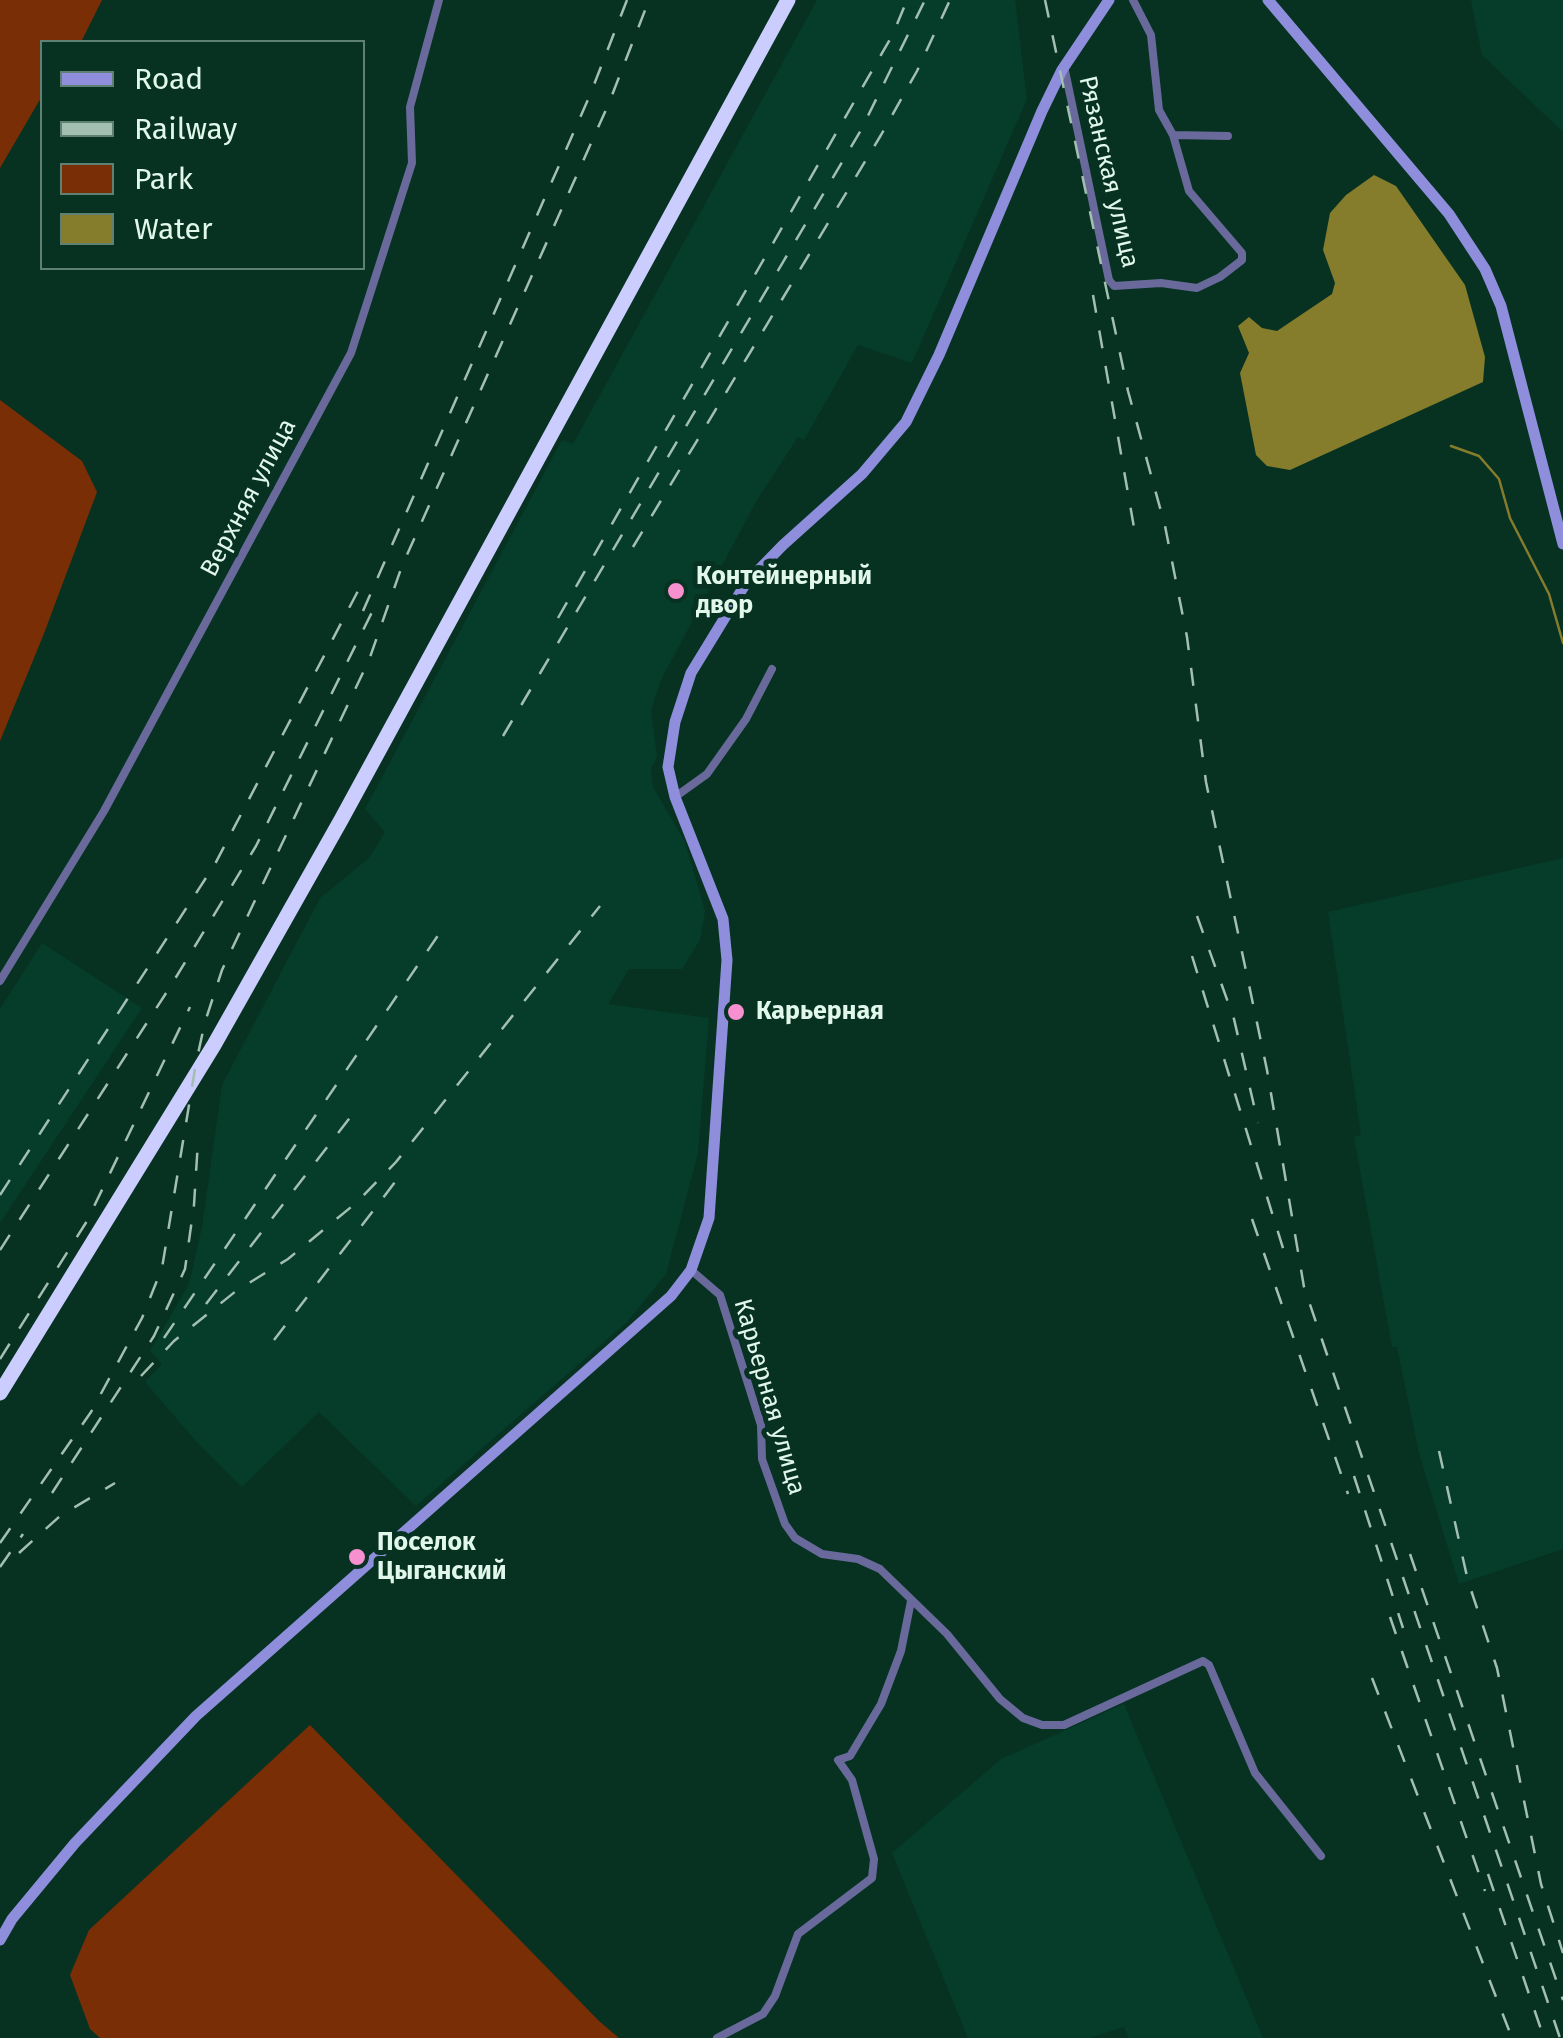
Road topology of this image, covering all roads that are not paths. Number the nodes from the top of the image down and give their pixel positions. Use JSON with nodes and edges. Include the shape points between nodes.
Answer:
{"nodes":[{"id":1,"x":439,"y":0,"type":"edge"},
{"id":2,"x":788,"y":0,"type":"edge"},
{"id":3,"x":1109,"y":0,"type":"edge"},
{"id":4,"x":1133,"y":0,"type":"edge"},
{"id":5,"x":1268,"y":0,"type":"edge"},
{"id":6,"x":1064,"y":66,"type":"junction"},
{"id":7,"x":1173,"y":135,"type":"junction"},
{"id":8,"x":1228,"y":136,"type":"dead end"},
{"id":9,"x":1563,"y":544,"type":"edge"},
{"id":10,"x":772,"y":668,"type":"dead end"},
{"id":11,"x":675,"y":797,"type":"junction"},
{"id":12,"x":0,"y":981,"type":"edge"},
{"id":13,"x":692,"y":1270,"type":"junction"},
{"id":14,"x":0,"y":1393,"type":"edge"},
{"id":15,"x":911,"y":1600,"type":"junction"},
{"id":16,"x":1320,"y":1856,"type":"dead end"},
{"id":17,"x":0,"y":1940,"type":"edge"},
{"id":18,"x":717,"y":2038,"type":"edge"}],
"edges":[{"from":1,"to":12,"type":"street","name":"Верхняя улица","via":[[410,107],[412,163],[351,352],[104,811]]},
{"from":2,"to":14,"type":"highway","via":[[214,1044]]},
{"from":3,"to":6,"type":"street"},
{"from":4,"to":7,"type":"street","via":[[1151,35],[1159,110]]},
{"from":5,"to":9,"type":"street","via":[[1448,214],[1485,269],[1501,306]]},
{"from":6,"to":7,"type":"street","name":"Рязанская улица","via":[[1114,286],[1197,288],[1242,260],[1189,190]]},
{"from":6,"to":11,"type":"street","via":[[906,422],[862,474],[746,583],[691,673],[670,750]]},
{"from":7,"to":8,"type":"street"},
{"from":10,"to":11,"type":"street","via":[[707,774]]},
{"from":11,"to":13,"type":"street","via":[[723,919],[727,960],[709,1218]]},
{"from":13,"to":15,"type":"street","name":"Карьерная улица","via":[[720,1295],[785,1524],[822,1554],[874,1564]]},
{"from":13,"to":17,"type":"street","via":[[671,1296],[196,1716],[75,1843]]},
{"from":15,"to":16,"type":"street","name":"Карьерная улица","via":[[1000,1700],[1042,1725],[1064,1725],[1208,1664],[1255,1773]]},
{"from":15,"to":18,"type":"street","via":[[881,1704],[850,1756],[838,1760],[852,1780],[874,1859],[872,1878],[798,1934],[763,2014]]}]}
